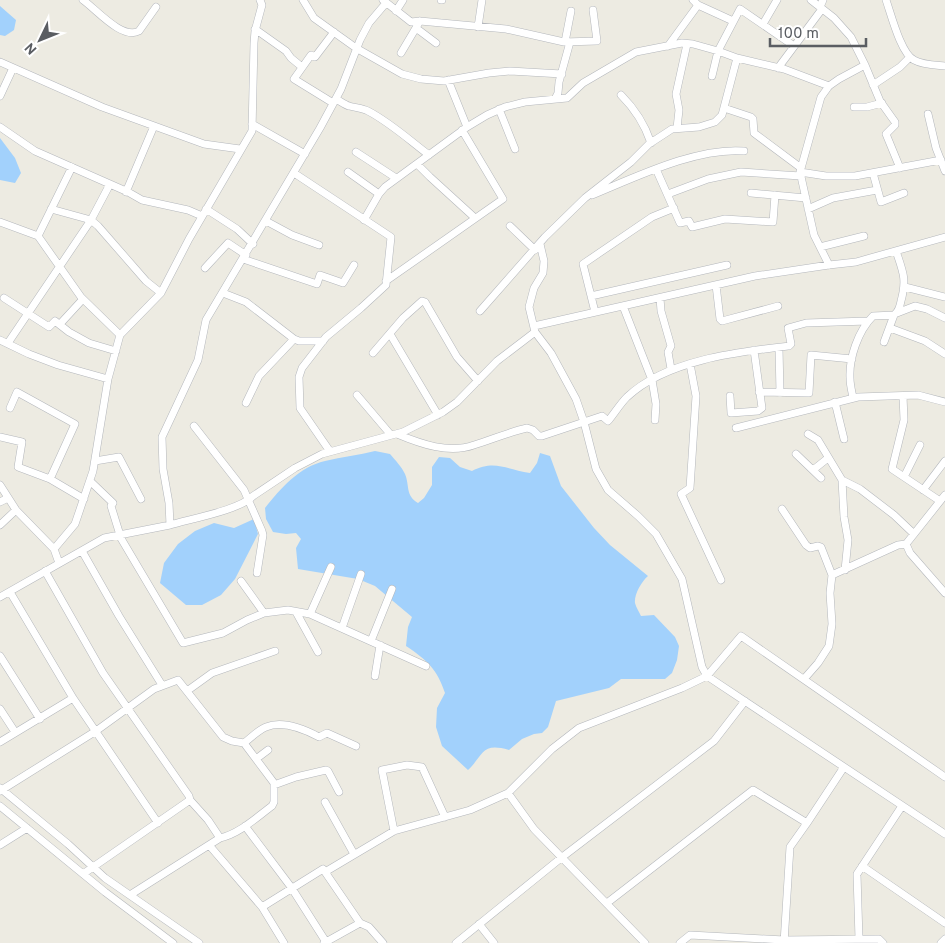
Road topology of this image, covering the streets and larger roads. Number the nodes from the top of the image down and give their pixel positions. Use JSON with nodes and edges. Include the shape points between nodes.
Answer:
{"nodes":[{"id":1,"x":83,"y":0,"type":"edge"},
{"id":2,"x":260,"y":0,"type":"edge"},
{"id":3,"x":303,"y":0,"type":"edge"},
{"id":4,"x":403,"y":0,"type":"edge"},
{"id":5,"x":482,"y":0,"type":"edge"},
{"id":6,"x":777,"y":0,"type":"edge"},
{"id":7,"x":810,"y":0,"type":"edge"},
{"id":8,"x":886,"y":0,"type":"edge"},
{"id":9,"x":384,"y":1,"type":"edge"},
{"id":10,"x":695,"y":2,"type":"edge"},
{"id":11,"x":822,"y":5,"type":"edge"},
{"id":12,"x":156,"y":7,"type":"dead end"},
{"id":13,"x":593,"y":10,"type":"dead end"},
{"id":14,"x":396,"y":11,"type":"junction"},
{"id":15,"x":571,"y":11,"type":"dead end"},
{"id":16,"x":733,"y":21,"type":"junction"},
{"id":17,"x":418,"y":24,"type":"junction"},
{"id":18,"x":763,"y":24,"type":"junction"},
{"id":19,"x":478,"y":27,"type":"junction"},
{"id":20,"x":256,"y":29,"type":"junction"},
{"id":21,"x":334,"y":32,"type":"junction"},
{"id":22,"x":568,"y":42,"type":"junction"},
{"id":23,"x":436,"y":43,"type":"dead end"},
{"id":24,"x":687,"y":44,"type":"junction"},
{"id":25,"x":668,"y":46,"type":"junction"},
{"id":26,"x":794,"y":46,"type":"junction"},
{"id":27,"x":356,"y":48,"type":"junction"},
{"id":28,"x":718,"y":51,"type":"junction"},
{"id":29,"x":401,"y":53,"type":"dead end"},
{"id":30,"x":910,"y":57,"type":"junction"},
{"id":31,"x":737,"y":58,"type":"junction"},
{"id":32,"x":0,"y":62,"type":"edge"},
{"id":33,"x":865,"y":65,"type":"junction"},
{"id":34,"x":945,"y":66,"type":"edge"},
{"id":35,"x":302,"y":67,"type":"junction"},
{"id":36,"x":13,"y":68,"type":"junction"},
{"id":37,"x":778,"y":68,"type":"junction"},
{"id":38,"x":562,"y":74,"type":"junction"},
{"id":39,"x":712,"y":76,"type":"dead end"},
{"id":40,"x":448,"y":80,"type":"junction"},
{"id":41,"x":873,"y":85,"type":"junction"},
{"id":42,"x":829,"y":86,"type":"junction"},
{"id":43,"x":621,"y":95,"type":"dead end"},
{"id":44,"x":0,"y":96,"type":"edge"},
{"id":45,"x":555,"y":99,"type":"junction"},
{"id":46,"x":334,"y":101,"type":"junction"},
{"id":47,"x":882,"y":103,"type":"junction"},
{"id":48,"x":854,"y":107,"type":"dead end"},
{"id":49,"x":724,"y":108,"type":"junction"},
{"id":50,"x":499,"y":109,"type":"junction"},
{"id":51,"x":928,"y":114,"type":"dead end"},
{"id":52,"x":252,"y":124,"type":"junction"},
{"id":53,"x":154,"y":126,"type":"junction"},
{"id":54,"x":0,"y":127,"type":"edge"},
{"id":55,"x":464,"y":128,"type":"junction"},
{"id":56,"x":677,"y":128,"type":"junction"},
{"id":57,"x":651,"y":143,"type":"junction"},
{"id":58,"x":240,"y":149,"type":"junction"},
{"id":59,"x":515,"y":149,"type":"dead end"},
{"id":60,"x":744,"y":151,"type":"dead end"},
{"id":61,"x":356,"y":152,"type":"dead end"},
{"id":62,"x":305,"y":154,"type":"junction"},
{"id":63,"x":429,"y":156,"type":"junction"},
{"id":64,"x":418,"y":164,"type":"junction"},
{"id":65,"x":943,"y":165,"type":"edge"},
{"id":66,"x":72,"y":167,"type":"junction"},
{"id":67,"x":900,"y":168,"type":"junction"},
{"id":68,"x":656,"y":169,"type":"junction"},
{"id":69,"x":348,"y":172,"type":"dead end"},
{"id":70,"x":800,"y":172,"type":"junction"},
{"id":71,"x":294,"y":173,"type":"junction"},
{"id":72,"x":873,"y":173,"type":"junction"},
{"id":73,"x":396,"y":178,"type":"junction"},
{"id":74,"x":110,"y":184,"type":"junction"},
{"id":75,"x":876,"y":190,"type":"junction"},
{"id":76,"x":126,"y":192,"type":"junction"},
{"id":77,"x":751,"y":192,"type":"dead end"},
{"id":78,"x":379,"y":194,"type":"junction"},
{"id":79,"x":668,"y":194,"type":"junction"},
{"id":80,"x":904,"y":194,"type":"dead end"},
{"id":81,"x":775,"y":195,"type":"junction"},
{"id":82,"x":585,"y":198,"type":"junction"},
{"id":83,"x":806,"y":198,"type":"junction"},
{"id":84,"x":674,"y":208,"type":"junction"},
{"id":85,"x":51,"y":209,"type":"junction"},
{"id":86,"x":206,"y":209,"type":"junction"},
{"id":87,"x":808,"y":209,"type":"junction"},
{"id":88,"x":202,"y":216,"type":"junction"},
{"id":89,"x":475,"y":218,"type":"junction"},
{"id":90,"x":91,"y":220,"type":"junction"},
{"id":91,"x":266,"y":220,"type":"junction"},
{"id":92,"x":364,"y":220,"type":"junction"},
{"id":93,"x":0,"y":222,"type":"edge"},
{"id":94,"x":510,"y":226,"type":"dead end"},
{"id":95,"x":38,"y":236,"type":"junction"},
{"id":96,"x":864,"y":236,"type":"dead end"},
{"id":97,"x":945,"y":237,"type":"edge"},
{"id":98,"x":253,"y":244,"type":"junction"},
{"id":99,"x":319,"y":244,"type":"dead end"},
{"id":100,"x":540,"y":244,"type":"junction"},
{"id":101,"x":820,"y":247,"type":"junction"},
{"id":102,"x":535,"y":250,"type":"junction"},
{"id":103,"x":896,"y":251,"type":"junction"},
{"id":104,"x":245,"y":257,"type":"junction"},
{"id":105,"x":727,"y":264,"type":"dead end"},
{"id":106,"x":829,"y":264,"type":"junction"},
{"id":107,"x":354,"y":265,"type":"dead end"},
{"id":108,"x":59,"y":266,"type":"junction"},
{"id":109,"x":205,"y":268,"type":"dead end"},
{"id":110,"x":386,"y":281,"type":"junction"},
{"id":111,"x":716,"y":285,"type":"junction"},
{"id":112,"x":905,"y":286,"type":"junction"},
{"id":113,"x":161,"y":293,"type":"junction"},
{"id":114,"x":223,"y":293,"type":"junction"},
{"id":115,"x":591,"y":296,"type":"junction"},
{"id":116,"x":945,"y":297,"type":"edge"},
{"id":117,"x":4,"y":298,"type":"dead end"},
{"id":118,"x":660,"y":298,"type":"junction"},
{"id":119,"x":83,"y":299,"type":"junction"},
{"id":120,"x":623,"y":306,"type":"junction"},
{"id":121,"x":778,"y":306,"type":"dead end"},
{"id":122,"x":480,"y":311,"type":"dead end"},
{"id":123,"x":595,"y":312,"type":"junction"},
{"id":124,"x":27,"y":313,"type":"junction"},
{"id":125,"x":896,"y":314,"type":"junction"},
{"id":126,"x":945,"y":318,"type":"edge"},
{"id":127,"x":868,"y":321,"type":"junction"},
{"id":128,"x":60,"y":324,"type":"junction"},
{"id":129,"x":890,"y":328,"type":"junction"},
{"id":130,"x":535,"y":329,"type":"junction"},
{"id":131,"x":390,"y":334,"type":"junction"},
{"id":132,"x":120,"y":335,"type":"junction"},
{"id":133,"x":294,"y":339,"type":"junction"},
{"id":134,"x":0,"y":340,"type":"edge"},
{"id":135,"x":323,"y":341,"type":"junction"},
{"id":136,"x":884,"y":342,"type":"dead end"},
{"id":137,"x":8,"y":344,"type":"junction"},
{"id":138,"x":779,"y":348,"type":"junction"},
{"id":139,"x":754,"y":350,"type":"junction"},
{"id":140,"x":116,"y":351,"type":"junction"},
{"id":141,"x":373,"y":353,"type":"dead end"},
{"id":142,"x":945,"y":354,"type":"edge"},
{"id":143,"x":852,"y":359,"type":"junction"},
{"id":144,"x":690,"y":364,"type":"junction"},
{"id":145,"x":671,"y":369,"type":"junction"},
{"id":146,"x":108,"y":379,"type":"junction"},
{"id":147,"x":652,"y":380,"type":"junction"},
{"id":148,"x":478,"y":381,"type":"junction"},
{"id":149,"x":759,"y":392,"type":"junction"},
{"id":150,"x":780,"y":393,"type":"junction"},
{"id":151,"x":357,"y":395,"type":"dead end"},
{"id":152,"x":730,"y":396,"type":"dead end"},
{"id":153,"x":903,"y":396,"type":"junction"},
{"id":154,"x":852,"y":398,"type":"junction"},
{"id":155,"x":835,"y":402,"type":"junction"},
{"id":156,"x":945,"y":402,"type":"edge"},
{"id":157,"x":246,"y":403,"type":"dead end"},
{"id":158,"x":10,"y":408,"type":"dead end"},
{"id":159,"x":438,"y":415,"type":"junction"},
{"id":160,"x":655,"y":420,"type":"dead end"},
{"id":161,"x":584,"y":422,"type":"junction"},
{"id":162,"x":194,"y":426,"type":"dead end"},
{"id":163,"x":736,"y":428,"type":"dead end"},
{"id":164,"x":394,"y":434,"type":"junction"},
{"id":165,"x":808,"y":434,"type":"dead end"},
{"id":166,"x":0,"y":437,"type":"edge"},
{"id":167,"x":844,"y":439,"type":"dead end"},
{"id":168,"x":920,"y":445,"type":"dead end"},
{"id":169,"x":329,"y":450,"type":"junction"},
{"id":170,"x":796,"y":454,"type":"dead end"},
{"id":171,"x":828,"y":458,"type":"junction"},
{"id":172,"x":95,"y":461,"type":"junction"},
{"id":173,"x":945,"y":461,"type":"edge"},
{"id":174,"x":814,"y":470,"type":"junction"},
{"id":175,"x":904,"y":477,"type":"junction"},
{"id":176,"x":821,"y":478,"type":"dead end"},
{"id":177,"x":50,"y":479,"type":"junction"},
{"id":178,"x":842,"y":480,"type":"junction"},
{"id":179,"x":90,"y":481,"type":"junction"},
{"id":180,"x":0,"y":485,"type":"edge"},
{"id":181,"x":923,"y":490,"type":"junction"},
{"id":182,"x":945,"y":495,"type":"edge"},
{"id":183,"x":8,"y":498,"type":"junction"},
{"id":184,"x":84,"y":499,"type":"junction"},
{"id":185,"x":142,"y":499,"type":"dead end"},
{"id":186,"x":249,"y":501,"type":"junction"},
{"id":187,"x":0,"y":502,"type":"edge"},
{"id":188,"x":940,"y":502,"type":"junction"},
{"id":189,"x":782,"y":509,"type":"dead end"},
{"id":190,"x":16,"y":510,"type":"junction"},
{"id":191,"x":0,"y":525,"type":"edge"},
{"id":192,"x":170,"y":525,"type":"junction"},
{"id":193,"x":914,"y":534,"type":"junction"},
{"id":194,"x":120,"y":535,"type":"junction"},
{"id":195,"x":906,"y":544,"type":"junction"},
{"id":196,"x":54,"y":549,"type":"junction"},
{"id":197,"x":82,"y":551,"type":"junction"},
{"id":198,"x":59,"y":563,"type":"junction"},
{"id":199,"x":330,"y":567,"type":"dead end"},
{"id":200,"x":845,"y":570,"type":"junction"},
{"id":201,"x":45,"y":571,"type":"junction"},
{"id":202,"x":257,"y":573,"type":"dead end"},
{"id":203,"x":361,"y":574,"type":"dead end"},
{"id":204,"x":832,"y":575,"type":"junction"},
{"id":205,"x":721,"y":580,"type":"dead end"},
{"id":206,"x":241,"y":581,"type":"dead end"},
{"id":207,"x":392,"y":589,"type":"dead end"},
{"id":208,"x":10,"y":592,"type":"junction"},
{"id":209,"x":945,"y":593,"type":"edge"},
{"id":210,"x":0,"y":598,"type":"edge"},
{"id":211,"x":296,"y":612,"type":"junction"},
{"id":212,"x":264,"y":613,"type":"junction"},
{"id":213,"x":310,"y":614,"type":"junction"},
{"id":214,"x":342,"y":628,"type":"junction"},
{"id":215,"x":371,"y":641,"type":"junction"},
{"id":216,"x":380,"y":645,"type":"junction"},
{"id":217,"x":275,"y":651,"type":"dead end"},
{"id":218,"x":318,"y":652,"type":"dead end"},
{"id":219,"x":0,"y":656,"type":"edge"},
{"id":220,"x":426,"y":666,"type":"dead end"},
{"id":221,"x":375,"y":676,"type":"dead end"},
{"id":222,"x":707,"y":676,"type":"junction"},
{"id":223,"x":804,"y":679,"type":"junction"},
{"id":224,"x":162,"y":685,"type":"junction"},
{"id":225,"x":187,"y":691,"type":"junction"},
{"id":226,"x":73,"y":698,"type":"junction"},
{"id":227,"x":745,"y":702,"type":"junction"},
{"id":228,"x":0,"y":709,"type":"edge"},
{"id":229,"x":129,"y":709,"type":"junction"},
{"id":230,"x":40,"y":719,"type":"junction"},
{"id":231,"x":96,"y":731,"type":"junction"},
{"id":232,"x":15,"y":732,"type":"junction"},
{"id":233,"x":0,"y":741,"type":"edge"},
{"id":234,"x":244,"y":743,"type":"junction"},
{"id":235,"x":356,"y":746,"type":"dead end"},
{"id":236,"x":268,"y":750,"type":"dead end"},
{"id":237,"x":256,"y":759,"type":"junction"},
{"id":238,"x":844,"y":767,"type":"junction"},
{"id":239,"x":945,"y":777,"type":"edge"},
{"id":240,"x":274,"y":786,"type":"junction"},
{"id":241,"x":1,"y":789,"type":"edge"},
{"id":242,"x":339,"y":792,"type":"dead end"},
{"id":243,"x":508,"y":793,"type":"junction"},
{"id":244,"x":190,"y":800,"type":"junction"},
{"id":245,"x":325,"y":802,"type":"dead end"},
{"id":246,"x":0,"y":806,"type":"edge"},
{"id":247,"x":902,"y":806,"type":"junction"},
{"id":248,"x":445,"y":817,"type":"junction"},
{"id":249,"x":158,"y":823,"type":"junction"},
{"id":250,"x":807,"y":823,"type":"junction"},
{"id":251,"x":245,"y":826,"type":"junction"},
{"id":252,"x":27,"y":828,"type":"junction"},
{"id":253,"x":394,"y":831,"type":"junction"},
{"id":254,"x":945,"y":834,"type":"edge"},
{"id":255,"x":220,"y":838,"type":"junction"},
{"id":256,"x":68,"y":844,"type":"junction"},
{"id":257,"x":0,"y":845,"type":"edge"},
{"id":258,"x":209,"y":845,"type":"junction"},
{"id":259,"x":58,"y":853,"type":"junction"},
{"id":260,"x":354,"y":854,"type":"junction"},
{"id":261,"x":561,"y":858,"type":"junction"},
{"id":262,"x":862,"y":866,"type":"junction"},
{"id":263,"x":94,"y":867,"type":"junction"},
{"id":264,"x":325,"y":872,"type":"junction"},
{"id":265,"x":83,"y":874,"type":"junction"},
{"id":266,"x":291,"y":887,"type":"junction"},
{"id":267,"x":130,"y":895,"type":"junction"},
{"id":268,"x":607,"y":903,"type":"junction"},
{"id":269,"x":262,"y":906,"type":"junction"},
{"id":270,"x":360,"y":923,"type":"junction"},
{"id":271,"x":945,"y":923,"type":"edge"},
{"id":272,"x":479,"y":924,"type":"junction"},
{"id":273,"x":858,"y":939,"type":"junction"},
{"id":274,"x":945,"y":939,"type":"edge"},
{"id":275,"x":784,"y":941,"type":"edge"},
{"id":276,"x":197,"y":942,"type":"edge"},
{"id":277,"x":325,"y":942,"type":"edge"},
{"id":278,"x":173,"y":943,"type":"edge"},
{"id":279,"x":284,"y":943,"type":"edge"},
{"id":280,"x":383,"y":943,"type":"edge"},
{"id":281,"x":456,"y":943,"type":"edge"},
{"id":282,"x":494,"y":943,"type":"edge"},
{"id":283,"x":645,"y":943,"type":"edge"},
{"id":284,"x":680,"y":943,"type":"edge"},
{"id":285,"x":884,"y":943,"type":"edge"},
{"id":286,"x":941,"y":943,"type":"edge"}],
"edges":[{"from":1,"to":12,"type":"street","via":[[121,31],[131,33],[139,31]]},
{"from":2,"to":20,"type":"street","via":[[262,4]]},
{"from":3,"to":21,"type":"street","via":[[314,18]]},
{"from":4,"to":14,"type":"street"},
{"from":5,"to":19,"type":"street"},
{"from":6,"to":18,"type":"street"},
{"from":7,"to":11,"type":"street"},
{"from":8,"to":30,"type":"street"},
{"from":9,"to":14,"type":"street"},
{"from":9,"to":27,"type":"street"},
{"from":10,"to":16,"type":"street"},
{"from":10,"to":25,"type":"street"},
{"from":11,"to":26,"type":"street"},
{"from":11,"to":33,"type":"street","via":[[851,37]]},
{"from":13,"to":22,"type":"street","via":[[597,40]]},
{"from":14,"to":17,"type":"street"},
{"from":15,"to":22,"type":"street"},
{"from":16,"to":18,"type":"street","via":[[740,9]]},
{"from":16,"to":28,"type":"street"},
{"from":17,"to":19,"type":"street"},
{"from":17,"to":23,"type":"street"},
{"from":17,"to":29,"type":"street"},
{"from":18,"to":26,"type":"street"},
{"from":19,"to":22,"type":"street","via":[[506,29]]},
{"from":20,"to":35,"type":"street"},
{"from":20,"to":52,"type":"street"},
{"from":21,"to":27,"type":"street"},
{"from":21,"to":35,"type":"street","via":[[316,57],[311,55]]},
{"from":22,"to":38,"type":"street"},
{"from":24,"to":25,"type":"street"},
{"from":24,"to":28,"type":"street"},
{"from":24,"to":56,"type":"street","via":[[676,94],[679,110]]},
{"from":25,"to":45,"type":"street","via":[[636,52],[583,83],[567,98]]},
{"from":26,"to":37,"type":"street"},
{"from":27,"to":40,"type":"street","via":[[402,74],[421,79]]},
{"from":27,"to":46,"type":"street"},
{"from":28,"to":31,"type":"street"},
{"from":28,"to":39,"type":"street"},
{"from":30,"to":34,"type":"street","via":[[916,62]]},
{"from":30,"to":41,"type":"street"},
{"from":31,"to":37,"type":"street"},
{"from":31,"to":49,"type":"street"},
{"from":32,"to":36,"type":"street"},
{"from":33,"to":41,"type":"street"},
{"from":33,"to":42,"type":"street"},
{"from":35,"to":46,"type":"street","via":[[294,79]]},
{"from":36,"to":44,"type":"street"},
{"from":36,"to":53,"type":"street"},
{"from":37,"to":42,"type":"street"},
{"from":38,"to":40,"type":"street","via":[[489,72]]},
{"from":38,"to":45,"type":"street"},
{"from":40,"to":55,"type":"street"},
{"from":41,"to":47,"type":"street"},
{"from":42,"to":70,"type":"street","via":[[821,96]]},
{"from":43,"to":57,"type":"street","via":[[641,121]]},
{"from":45,"to":50,"type":"street"},
{"from":46,"to":62,"type":"street"},
{"from":46,"to":63,"type":"street","via":[[370,112]]},
{"from":47,"to":48,"type":"street"},
{"from":47,"to":67,"type":"street","via":[[896,122],[886,134]]},
{"from":49,"to":56,"type":"street","via":[[715,122]]},
{"from":49,"to":70,"type":"street","via":[[751,117],[754,133]]},
{"from":50,"to":55,"type":"street"},
{"from":50,"to":59,"type":"street"},
{"from":51,"to":65,"type":"street"},
{"from":52,"to":58,"type":"street","via":[[252,131]]},
{"from":52,"to":62,"type":"street"},
{"from":53,"to":58,"type":"street","via":[[204,144]]},
{"from":53,"to":76,"type":"street"},
{"from":54,"to":66,"type":"street","via":[[35,150]]},
{"from":55,"to":63,"type":"street"},
{"from":55,"to":89,"type":"street","via":[[503,199]]},
{"from":56,"to":57,"type":"street"},
{"from":57,"to":82,"type":"street"},
{"from":58,"to":86,"type":"street"},
{"from":60,"to":68,"type":"street","via":[[724,150]]},
{"from":61,"to":73,"type":"street"},
{"from":62,"to":71,"type":"street"},
{"from":63,"to":64,"type":"street"},
{"from":64,"to":73,"type":"street"},
{"from":64,"to":89,"type":"street"},
{"from":65,"to":67,"type":"street"},
{"from":66,"to":74,"type":"street"},
{"from":66,"to":85,"type":"street"},
{"from":67,"to":72,"type":"street"},
{"from":68,"to":79,"type":"street"},
{"from":68,"to":82,"type":"street"},
{"from":69,"to":78,"type":"street"},
{"from":70,"to":72,"type":"street","via":[[826,176]]},
{"from":70,"to":79,"type":"street","via":[[741,172],[708,179]]},
{"from":70,"to":83,"type":"street"},
{"from":71,"to":91,"type":"street"},
{"from":71,"to":92,"type":"street"},
{"from":72,"to":75,"type":"street"},
{"from":73,"to":78,"type":"street"},
{"from":74,"to":76,"type":"street"},
{"from":74,"to":90,"type":"street"},
{"from":75,"to":80,"type":"street","via":[[881,202]]},
{"from":75,"to":87,"type":"street","via":[[833,198]]},
{"from":76,"to":88,"type":"street","via":[[142,200]]},
{"from":77,"to":81,"type":"street"},
{"from":78,"to":92,"type":"street"},
{"from":79,"to":84,"type":"street"},
{"from":81,"to":83,"type":"street"},
{"from":81,"to":84,"type":"street","via":[[773,222],[725,219],[692,227],[689,221],[680,223]]},
{"from":82,"to":100,"type":"street"},
{"from":83,"to":87,"type":"street"},
{"from":84,"to":115,"type":"street","via":[[652,217],[583,264]]},
{"from":85,"to":90,"type":"street"},
{"from":85,"to":95,"type":"street"},
{"from":86,"to":88,"type":"street"},
{"from":86,"to":98,"type":"street"},
{"from":87,"to":101,"type":"street"},
{"from":88,"to":113,"type":"street"},
{"from":89,"to":110,"type":"street"},
{"from":90,"to":108,"type":"street"},
{"from":90,"to":113,"type":"street","via":[[146,281]]},
{"from":91,"to":98,"type":"street"},
{"from":91,"to":99,"type":"street","via":[[292,235]]},
{"from":92,"to":110,"type":"street","via":[[391,237]]},
{"from":93,"to":95,"type":"street"},
{"from":94,"to":102,"type":"street"},
{"from":95,"to":108,"type":"street"},
{"from":96,"to":101,"type":"street"},
{"from":97,"to":103,"type":"street"},
{"from":98,"to":104,"type":"street"},
{"from":100,"to":102,"type":"street"},
{"from":100,"to":130,"type":"street","via":[[543,273],[534,288],[529,307]]},
{"from":101,"to":106,"type":"street"},
{"from":102,"to":122,"type":"street"},
{"from":103,"to":106,"type":"street","via":[[856,262]]},
{"from":103,"to":112,"type":"street"},
{"from":104,"to":107,"type":"street","via":[[317,284],[320,275],[342,283]]},
{"from":104,"to":109,"type":"street","via":[[228,242]]},
{"from":104,"to":114,"type":"street"},
{"from":105,"to":115,"type":"street"},
{"from":106,"to":111,"type":"street"},
{"from":108,"to":119,"type":"street"},
{"from":108,"to":124,"type":"street"},
{"from":110,"to":135,"type":"street","via":[[386,285]]},
{"from":111,"to":118,"type":"street"},
{"from":111,"to":121,"type":"street","via":[[722,321]]},
{"from":112,"to":116,"type":"street"},
{"from":112,"to":125,"type":"street"},
{"from":113,"to":132,"type":"street"},
{"from":114,"to":133,"type":"street","via":[[243,301]]},
{"from":114,"to":192,"type":"street","via":[[206,320],[198,360],[162,437]]},
{"from":115,"to":123,"type":"street"},
{"from":117,"to":124,"type":"street"},
{"from":118,"to":120,"type":"street"},
{"from":118,"to":145,"type":"street","via":[[660,311],[671,346],[668,352]]},
{"from":119,"to":128,"type":"street"},
{"from":119,"to":132,"type":"street"},
{"from":120,"to":123,"type":"street"},
{"from":120,"to":147,"type":"street"},
{"from":123,"to":130,"type":"street"},
{"from":124,"to":128,"type":"street","via":[[49,327],[55,320]]},
{"from":124,"to":137,"type":"street"},
{"from":125,"to":126,"type":"street","via":[[915,306]]},
{"from":125,"to":127,"type":"street","via":[[873,316]]},
{"from":125,"to":129,"type":"street"},
{"from":127,"to":138,"type":"street","via":[[806,323],[788,328],[791,344]]},
{"from":127,"to":143,"type":"street"},
{"from":128,"to":140,"type":"street","via":[[89,342]]},
{"from":129,"to":136,"type":"street"},
{"from":129,"to":142,"type":"street","via":[[925,341]]},
{"from":130,"to":148,"type":"street"},
{"from":130,"to":161,"type":"street","via":[[576,399]]},
{"from":131,"to":141,"type":"street"},
{"from":131,"to":148,"type":"street","via":[[412,309],[424,302],[457,357]]},
{"from":131,"to":159,"type":"street"},
{"from":132,"to":140,"type":"street"},
{"from":133,"to":135,"type":"street"},
{"from":133,"to":157,"type":"street","via":[[260,376]]},
{"from":134,"to":137,"type":"street"},
{"from":135,"to":169,"type":"street","via":[[302,368],[298,386],[300,408]]},
{"from":137,"to":146,"type":"street","via":[[58,365]]},
{"from":138,"to":139,"type":"street"},
{"from":138,"to":150,"type":"street"},
{"from":139,"to":144,"type":"street"},
{"from":139,"to":149,"type":"street"},
{"from":140,"to":146,"type":"street"},
{"from":143,"to":150,"type":"street","via":[[811,355],[810,392]]},
{"from":143,"to":154,"type":"street"},
{"from":144,"to":145,"type":"street"},
{"from":144,"to":205,"type":"street","via":[[696,396],[695,426],[690,488],[681,494]]},
{"from":145,"to":147,"type":"street"},
{"from":146,"to":172,"type":"street"},
{"from":147,"to":160,"type":"street"},
{"from":147,"to":161,"type":"street","via":[[626,398],[608,421],[602,416]]},
{"from":148,"to":159,"type":"street"},
{"from":149,"to":150,"type":"street"},
{"from":149,"to":152,"type":"street","via":[[762,408],[758,412],[731,413]]},
{"from":151,"to":164,"type":"street"},
{"from":153,"to":154,"type":"street"},
{"from":153,"to":156,"type":"street","via":[[918,395]]},
{"from":153,"to":175,"type":"street","via":[[904,420],[892,469]]},
{"from":154,"to":155,"type":"street"},
{"from":155,"to":163,"type":"street"},
{"from":155,"to":167,"type":"street"},
{"from":158,"to":177,"type":"street","via":[[17,392],[76,424]]},
{"from":159,"to":164,"type":"street"},
{"from":161,"to":164,"type":"street","via":[[542,436],[533,430],[520,430],[455,449],[440,448]]},
{"from":161,"to":222,"type":"street","via":[[596,469],[608,490],[656,534],[682,579]]},
{"from":162,"to":186,"type":"street"},
{"from":164,"to":169,"type":"street"},
{"from":165,"to":171,"type":"street","via":[[818,440]]},
{"from":166,"to":177,"type":"street","via":[[22,442],[18,467]]},
{"from":168,"to":175,"type":"street"},
{"from":169,"to":186,"type":"street","via":[[296,468]]},
{"from":170,"to":174,"type":"street"},
{"from":171,"to":174,"type":"street"},
{"from":171,"to":178,"type":"street"},
{"from":172,"to":179,"type":"street"},
{"from":172,"to":185,"type":"street","via":[[119,457]]},
{"from":173,"to":181,"type":"street"},
{"from":174,"to":176,"type":"street"},
{"from":175,"to":181,"type":"street"},
{"from":177,"to":184,"type":"street"},
{"from":178,"to":193,"type":"street","via":[[894,515]]},
{"from":178,"to":200,"type":"street","via":[[848,540]]},
{"from":179,"to":184,"type":"street"},
{"from":179,"to":194,"type":"street","via":[[112,503]]},
{"from":180,"to":183,"type":"street"},
{"from":181,"to":188,"type":"street"},
{"from":182,"to":188,"type":"street"},
{"from":183,"to":187,"type":"street"},
{"from":183,"to":190,"type":"street"},
{"from":184,"to":196,"type":"street","via":[[75,524]]},
{"from":186,"to":192,"type":"street"},
{"from":186,"to":202,"type":"street","via":[[263,535]]},
{"from":188,"to":193,"type":"street"},
{"from":189,"to":204,"type":"street","via":[[806,545],[821,547]]},
{"from":190,"to":191,"type":"street"},
{"from":190,"to":196,"type":"street"},
{"from":192,"to":194,"type":"street"},
{"from":193,"to":195,"type":"street"},
{"from":194,"to":197,"type":"street","via":[[104,538]]},
{"from":194,"to":212,"type":"street","via":[[183,643],[223,633]]},
{"from":195,"to":200,"type":"street"},
{"from":195,"to":209,"type":"street"},
{"from":196,"to":198,"type":"street"},
{"from":197,"to":198,"type":"street"},
{"from":197,"to":224,"type":"street"},
{"from":198,"to":201,"type":"street"},
{"from":199,"to":213,"type":"street"},
{"from":200,"to":204,"type":"street"},
{"from":201,"to":208,"type":"street"},
{"from":201,"to":229,"type":"street","via":[[104,673]]},
{"from":203,"to":214,"type":"street"},
{"from":204,"to":223,"type":"street","via":[[829,646]]},
{"from":206,"to":212,"type":"street"},
{"from":207,"to":215,"type":"street"},
{"from":208,"to":210,"type":"street"},
{"from":208,"to":226,"type":"street"},
{"from":211,"to":212,"type":"street"},
{"from":211,"to":213,"type":"street"},
{"from":211,"to":218,"type":"street"},
{"from":213,"to":214,"type":"street"},
{"from":214,"to":215,"type":"street"},
{"from":215,"to":216,"type":"street"},
{"from":216,"to":220,"type":"street"},
{"from":216,"to":221,"type":"street"},
{"from":217,"to":225,"type":"street","via":[[212,673]]},
{"from":219,"to":230,"type":"street"},
{"from":222,"to":223,"type":"street","via":[[741,636]]},
{"from":222,"to":227,"type":"street"},
{"from":222,"to":243,"type":"street","via":[[579,728],[552,749]]},
{"from":223,"to":239,"type":"street"},
{"from":224,"to":225,"type":"street","via":[[178,680]]},
{"from":224,"to":229,"type":"street"},
{"from":225,"to":234,"type":"street","via":[[223,737]]},
{"from":226,"to":230,"type":"street"},
{"from":226,"to":231,"type":"street"},
{"from":227,"to":238,"type":"street"},
{"from":227,"to":261,"type":"street","via":[[714,741]]},
{"from":228,"to":232,"type":"street"},
{"from":229,"to":231,"type":"street"},
{"from":229,"to":244,"type":"street"},
{"from":230,"to":232,"type":"street"},
{"from":231,"to":241,"type":"street"},
{"from":231,"to":249,"type":"street"},
{"from":232,"to":233,"type":"street"},
{"from":234,"to":235,"type":"street","via":[[273,725],[300,727],[319,737],[327,733]]},
{"from":234,"to":237,"type":"street"},
{"from":236,"to":237,"type":"street"},
{"from":237,"to":240,"type":"street"},
{"from":238,"to":247,"type":"street"},
{"from":238,"to":250,"type":"street"},
{"from":240,"to":242,"type":"street","via":[[326,770]]},
{"from":240,"to":251,"type":"street","via":[[272,806]]},
{"from":241,"to":256,"type":"street"},
{"from":243,"to":248,"type":"street"},
{"from":243,"to":261,"type":"street","via":[[534,829]]},
{"from":244,"to":249,"type":"street"},
{"from":244,"to":255,"type":"street"},
{"from":245,"to":260,"type":"street"},
{"from":246,"to":252,"type":"street"},
{"from":247,"to":254,"type":"street"},
{"from":247,"to":262,"type":"street"},
{"from":248,"to":253,"type":"street"},
{"from":248,"to":253,"type":"street","via":[[422,767],[407,765],[382,770]]},
{"from":249,"to":263,"type":"street"},
{"from":250,"to":268,"type":"street","via":[[753,790]]},
{"from":250,"to":275,"type":"street","via":[[790,847]]},
{"from":251,"to":255,"type":"street"},
{"from":251,"to":266,"type":"street"},
{"from":252,"to":257,"type":"street"},
{"from":252,"to":259,"type":"street"},
{"from":253,"to":260,"type":"street"},
{"from":255,"to":258,"type":"street"},
{"from":256,"to":259,"type":"street"},
{"from":256,"to":263,"type":"street"},
{"from":258,"to":267,"type":"street"},
{"from":258,"to":269,"type":"street"},
{"from":259,"to":265,"type":"street"},
{"from":260,"to":264,"type":"street"},
{"from":261,"to":268,"type":"street"},
{"from":261,"to":272,"type":"street"},
{"from":262,"to":271,"type":"street"},
{"from":262,"to":273,"type":"street","via":[[857,874]]},
{"from":263,"to":265,"type":"street"},
{"from":263,"to":267,"type":"street"},
{"from":264,"to":266,"type":"street","via":[[323,869]]},
{"from":264,"to":270,"type":"street"},
{"from":265,"to":278,"type":"street"},
{"from":266,"to":269,"type":"street"},
{"from":266,"to":277,"type":"street"},
{"from":267,"to":276,"type":"street"},
{"from":268,"to":283,"type":"street"},
{"from":269,"to":279,"type":"street"},
{"from":270,"to":277,"type":"street"},
{"from":270,"to":280,"type":"street","via":[[369,927]]},
{"from":272,"to":281,"type":"street"},
{"from":272,"to":282,"type":"street"},
{"from":273,"to":275,"type":"street"},
{"from":273,"to":285,"type":"street","via":[[879,939]]},
{"from":274,"to":286,"type":"street"},
{"from":275,"to":284,"type":"street","via":[[690,935]]}]}
